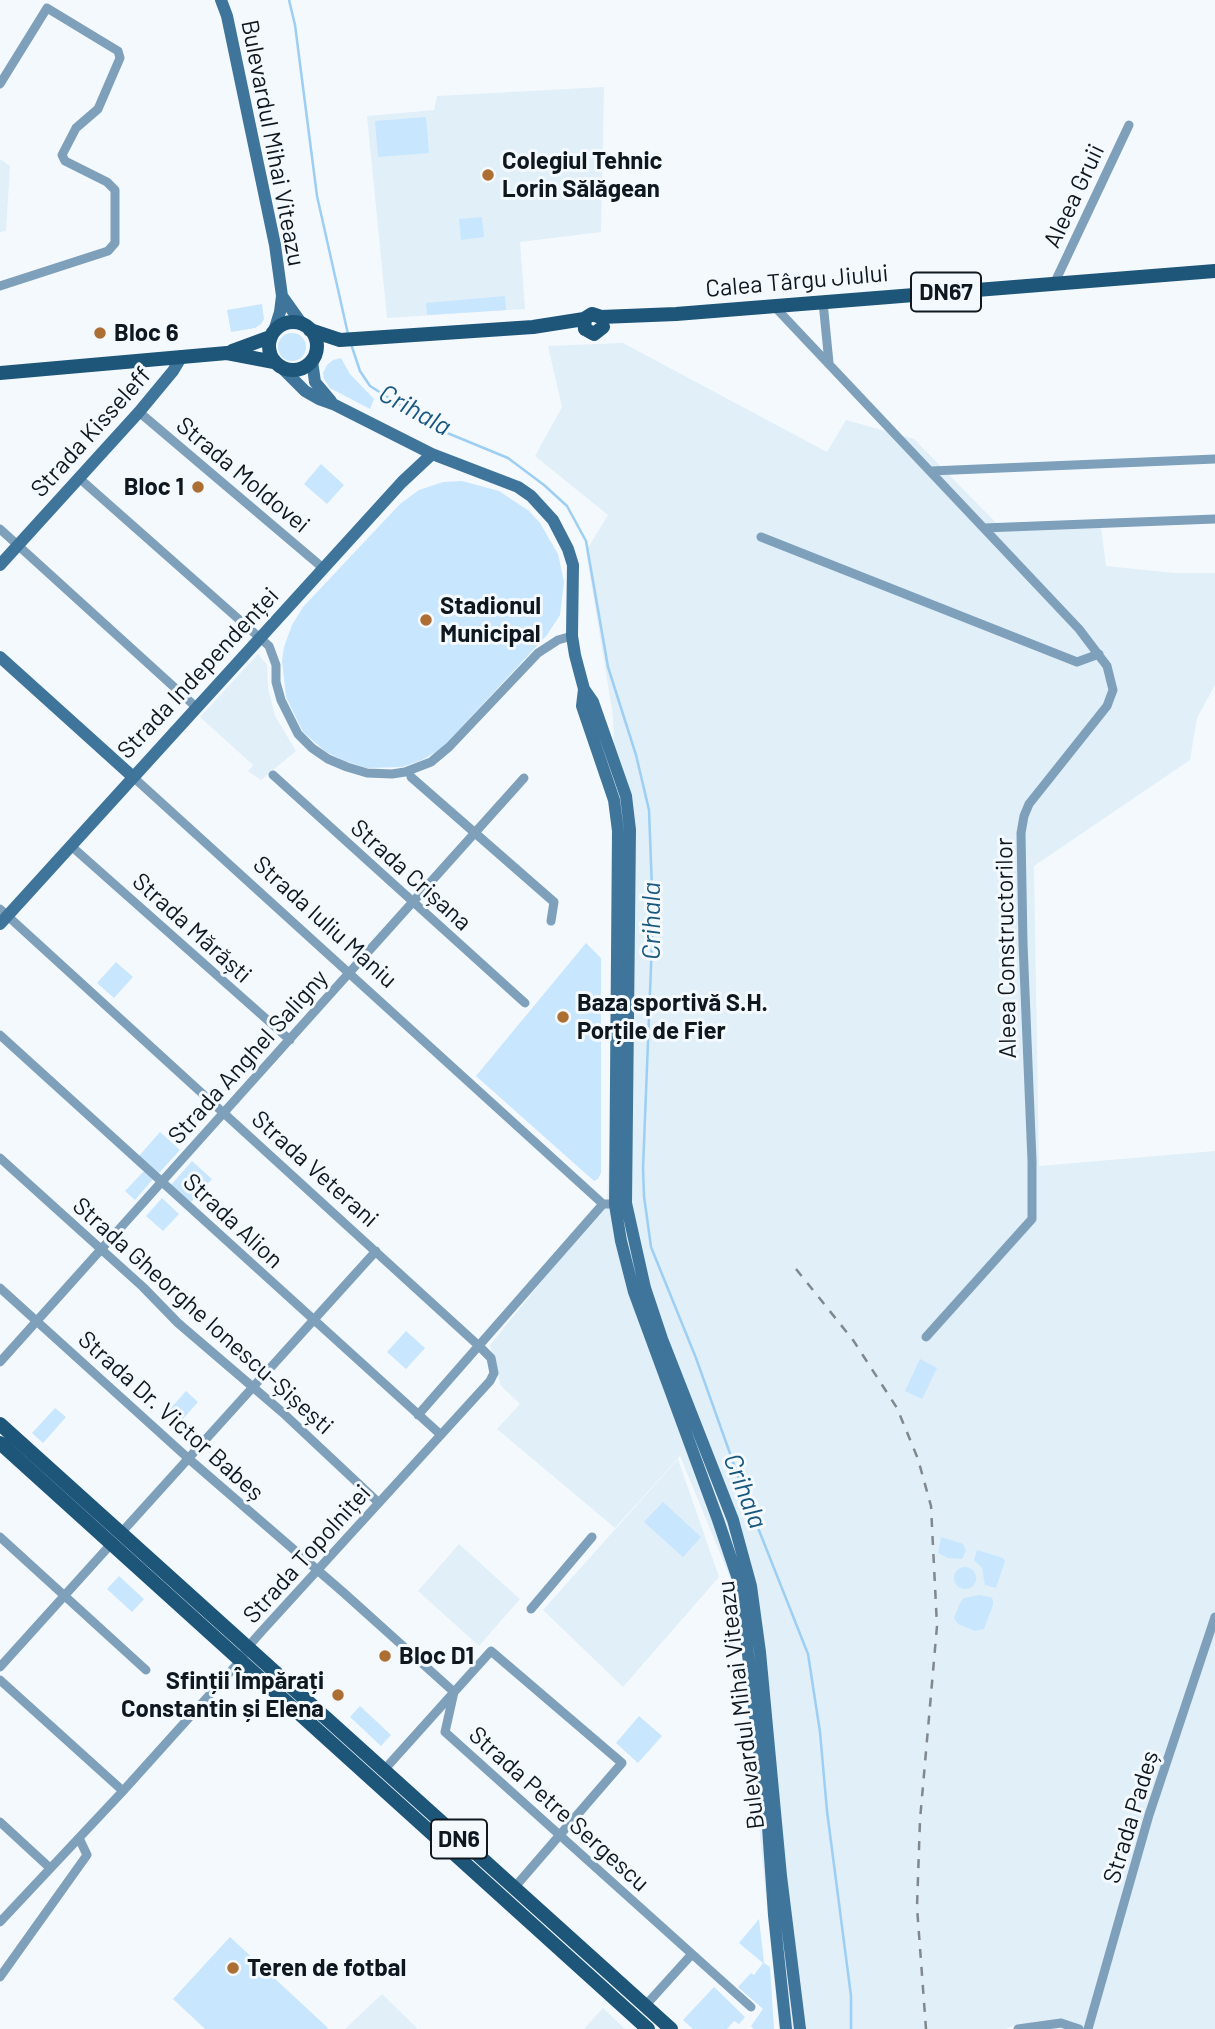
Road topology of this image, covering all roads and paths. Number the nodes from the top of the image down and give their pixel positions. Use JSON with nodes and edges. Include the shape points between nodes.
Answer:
{"nodes":[{"id":1,"x":221,"y":0,"type":"edge"},
{"id":2,"x":0,"y":84,"type":"edge"},
{"id":3,"x":1129,"y":125,"type":"dead end"},
{"id":4,"x":1215,"y":271,"type":"edge"},
{"id":5,"x":1054,"y":284,"type":"junction"},
{"id":6,"x":0,"y":286,"type":"edge"},
{"id":7,"x":282,"y":296,"type":"junction"},
{"id":8,"x":823,"y":302,"type":"junction"},
{"id":9,"x":773,"y":305,"type":"junction"},
{"id":10,"x":306,"y":327,"type":"junction"},
{"id":11,"x":272,"y":334,"type":"junction"},
{"id":12,"x":341,"y":340,"type":"junction"},
{"id":13,"x":227,"y":353,"type":"junction"},
{"id":14,"x":183,"y":356,"type":"junction"},
{"id":15,"x":313,"y":359,"type":"junction"},
{"id":16,"x":829,"y":363,"type":"junction"},
{"id":17,"x":278,"y":365,"type":"junction"},
{"id":18,"x":0,"y":373,"type":"edge"},
{"id":19,"x":333,"y":404,"type":"junction"},
{"id":20,"x":139,"y":412,"type":"junction"},
{"id":21,"x":432,"y":454,"type":"junction"},
{"id":22,"x":1215,"y":458,"type":"edge"},
{"id":23,"x":931,"y":471,"type":"junction"},
{"id":24,"x":79,"y":478,"type":"junction"},
{"id":25,"x":1215,"y":519,"type":"edge"},
{"id":26,"x":984,"y":528,"type":"junction"},
{"id":27,"x":0,"y":529,"type":"edge"},
{"id":28,"x":761,"y":537,"type":"dead end"},
{"id":29,"x":17,"y":545,"type":"junction"},
{"id":30,"x":0,"y":565,"type":"edge"},
{"id":31,"x":323,"y":568,"type":"junction"},
{"id":32,"x":572,"y":636,"type":"junction"},
{"id":33,"x":260,"y":637,"type":"junction"},
{"id":34,"x":1099,"y":654,"type":"junction"},
{"id":35,"x":0,"y":657,"type":"edge"},
{"id":36,"x":196,"y":707,"type":"junction"},
{"id":37,"x":273,"y":775,"type":"dead end"},
{"id":38,"x":132,"y":776,"type":"junction"},
{"id":39,"x":411,"y":777,"type":"dead end"},
{"id":40,"x":524,"y":778,"type":"dead end"},
{"id":41,"x":475,"y":833,"type":"junction"},
{"id":42,"x":69,"y":845,"type":"junction"},
{"id":43,"x":412,"y":902,"type":"junction"},
{"id":44,"x":2,"y":916,"type":"edge"},
{"id":45,"x":551,"y":920,"type":"dead end"},
{"id":46,"x":350,"y":973,"type":"junction"},
{"id":47,"x":525,"y":1003,"type":"dead end"},
{"id":48,"x":0,"y":1034,"type":"edge"},
{"id":49,"x":289,"y":1040,"type":"junction"},
{"id":50,"x":224,"y":1112,"type":"junction"},
{"id":51,"x":0,"y":1158,"type":"edge"},
{"id":52,"x":161,"y":1181,"type":"junction"},
{"id":53,"x":614,"y":1204,"type":"junction"},
{"id":54,"x":101,"y":1249,"type":"junction"},
{"id":55,"x":376,"y":1251,"type":"junction"},
{"id":56,"x":0,"y":1288,"type":"edge"},
{"id":57,"x":36,"y":1321,"type":"junction"},
{"id":58,"x":314,"y":1321,"type":"junction"},
{"id":59,"x":926,"y":1336,"type":"dead end"},
{"id":60,"x":479,"y":1346,"type":"junction"},
{"id":61,"x":0,"y":1362,"type":"edge"},
{"id":62,"x":252,"y":1387,"type":"junction"},
{"id":63,"x":418,"y":1415,"type":"junction"},
{"id":64,"x":0,"y":1424,"type":"edge"},
{"id":65,"x":441,"y":1435,"type":"junction"},
{"id":66,"x":0,"y":1443,"type":"edge"},
{"id":67,"x":189,"y":1459,"type":"junction"},
{"id":68,"x":379,"y":1503,"type":"junction"},
{"id":69,"x":0,"y":1536,"type":"edge"},
{"id":70,"x":592,"y":1537,"type":"dead end"},
{"id":71,"x":116,"y":1538,"type":"junction"},
{"id":72,"x":318,"y":1571,"type":"junction"},
{"id":73,"x":64,"y":1595,"type":"junction"},
{"id":74,"x":531,"y":1609,"type":"dead end"},
{"id":75,"x":1215,"y":1617,"type":"edge"},
{"id":76,"x":244,"y":1654,"type":"junction"},
{"id":77,"x":0,"y":1667,"type":"edge"},
{"id":78,"x":146,"y":1670,"type":"dead end"},
{"id":79,"x":0,"y":1680,"type":"edge"},
{"id":80,"x":454,"y":1692,"type":"junction"},
{"id":81,"x":384,"y":1770,"type":"junction"},
{"id":82,"x":123,"y":1791,"type":"junction"},
{"id":83,"x":0,"y":1822,"type":"edge"},
{"id":84,"x":559,"y":1835,"type":"junction"},
{"id":85,"x":79,"y":1838,"type":"junction"},
{"id":86,"x":50,"y":1868,"type":"junction"},
{"id":87,"x":776,"y":1876,"type":"junction"},
{"id":88,"x":514,"y":1888,"type":"junction"},
{"id":89,"x":0,"y":1922,"type":"edge"},
{"id":90,"x":692,"y":1954,"type":"junction"},
{"id":91,"x":3,"y":1965,"type":"edge"},
{"id":92,"x":0,"y":1977,"type":"edge"},
{"id":93,"x":645,"y":2006,"type":"junction"},
{"id":94,"x":751,"y":2007,"type":"dead end"},
{"id":95,"x":648,"y":2029,"type":"edge"},
{"id":96,"x":671,"y":2029,"type":"edge"},
{"id":97,"x":786,"y":2029,"type":"edge"},
{"id":98,"x":800,"y":2029,"type":"edge"},
{"id":99,"x":1018,"y":2029,"type":"edge"},
{"id":100,"x":1079,"y":2029,"type":"edge"},
{"id":101,"x":1088,"y":2029,"type":"edge"}],
"edges":[{"from":1,"to":7,"type":"main road","name":"Bulevardul Mihai Viteazu","via":[[270,217]]},
{"from":2,"to":6,"type":"street","via":[[47,8],[118,51],[120,58],[98,109],[76,128],[62,155],[115,190],[113,247]]},
{"from":3,"to":5,"type":"street","name":"Aleea Gruii"},
{"from":4,"to":5,"type":"main road","name":"Calea Târgu Jiului","number":"DN67"},
{"from":5,"to":8,"type":"main road","name":"Calea Târgu Jiului","number":"DN67"},
{"from":7,"to":10,"type":"main road","name":"Bulevardul Mihai Viteazu"},
{"from":7,"to":11,"type":"main road","name":"Bulevardul Mihai Viteazu"},
{"from":8,"to":9,"type":"main road","name":"Calea Târgu Jiului","number":"DN67"},
{"from":8,"to":16,"type":"street"},
{"from":9,"to":12,"type":"main road","name":"Calea Târgu Jiului","number":"DN67","via":[[602,322],[594,334],[585,324]]},
{"from":9,"to":16,"type":"street","name":"Aleea Constructorilor"},
{"from":10,"to":11,"type":"main road","via":[[287,323]]},
{"from":10,"to":12,"type":"main road"},
{"from":10,"to":15,"type":"main road","via":[[317,344]]},
{"from":11,"to":13,"type":"main road"},
{"from":11,"to":17,"type":"main road","via":[[269,350]]},
{"from":12,"to":15,"type":"main road"},
{"from":13,"to":14,"type":"main road"},
{"from":13,"to":17,"type":"main road"},
{"from":14,"to":18,"type":"main road"},
{"from":14,"to":20,"type":"main road","name":"Strada Kisseleff"},
{"from":15,"to":17,"type":"main road","via":[[298,370]]},
{"from":15,"to":19,"type":"main road","name":"Bulevardul Mihai Viteazu","via":[[315,382]]},
{"from":16,"to":23,"type":"street","name":"Aleea Constructorilor"},
{"from":17,"to":19,"type":"main road","name":"Bulevardul Mihai Viteazu","via":[[305,391]]},
{"from":19,"to":21,"type":"main road","name":"Bulevardul Mihai Viteazu"},
{"from":20,"to":24,"type":"main road","name":"Strada Kisseleff"},
{"from":20,"to":31,"type":"street","name":"Strada Moldovei"},
{"from":21,"to":31,"type":"main road","name":"Strada Independenței"},
{"from":21,"to":32,"type":"main road","name":"Bulevardul Mihai Viteazu","via":[[518,487],[553,520],[573,565]]},
{"from":22,"to":23,"type":"street"},
{"from":23,"to":26,"type":"street","name":"Aleea Constructorilor"},
{"from":24,"to":29,"type":"main road","name":"Strada Kisseleff"},
{"from":24,"to":33,"type":"street"},
{"from":25,"to":26,"type":"street"},
{"from":26,"to":34,"type":"street","name":"Aleea Constructorilor"},
{"from":27,"to":29,"type":"street"},
{"from":28,"to":34,"type":"street","via":[[1077,662]]},
{"from":29,"to":30,"type":"main road","name":"Strada Kisseleff"},
{"from":29,"to":36,"type":"street"},
{"from":31,"to":33,"type":"main road","name":"Strada Independenței"},
{"from":32,"to":33,"type":"street","via":[[538,653],[431,762],[392,774],[367,773],[337,763],[298,734],[281,700],[274,655]]},
{"from":32,"to":53,"type":"main road","name":"Bulevardul Mihai Viteazu","via":[[584,689],[593,702],[626,796],[630,830]]},
{"from":33,"to":36,"type":"main road","name":"Strada Independenței"},
{"from":34,"to":59,"type":"street","name":"Aleea Constructorilor","via":[[1111,678],[1112,697],[1029,804],[1021,834],[1032,1219]]},
{"from":35,"to":38,"type":"main road","name":"Strada Iuliu Maniu"},
{"from":36,"to":38,"type":"main road","name":"Strada Independenței"},
{"from":37,"to":43,"type":"street","name":"Strada Crișana"},
{"from":38,"to":42,"type":"main road","name":"Strada Independenței"},
{"from":38,"to":46,"type":"street","name":"Strada Iuliu Maniu"},
{"from":39,"to":41,"type":"street"},
{"from":40,"to":41,"type":"street","name":"Strada Anghel Saligny"},
{"from":41,"to":43,"type":"street","name":"Strada Anghel Saligny"},
{"from":41,"to":45,"type":"street","via":[[554,902]]},
{"from":42,"to":44,"type":"main road","name":"Strada Independenței"},
{"from":42,"to":49,"type":"street","name":"Strada Mărăști"},
{"from":43,"to":46,"type":"street","name":"Strada Anghel Saligny"},
{"from":43,"to":47,"type":"street","name":"Strada Crișana"},
{"from":44,"to":50,"type":"street","name":"Strada Veterani"},
{"from":46,"to":49,"type":"street","name":"Strada Anghel Saligny"},
{"from":46,"to":53,"type":"street","name":"Strada Iuliu Maniu"},
{"from":48,"to":52,"type":"street","name":"Strada Alion"},
{"from":49,"to":50,"type":"street","name":"Strada Anghel Saligny"},
{"from":50,"to":52,"type":"street","name":"Strada Anghel Saligny"},
{"from":50,"to":55,"type":"street","name":"Strada Veterani"},
{"from":51,"to":54,"type":"street","name":"Strada Gheorghe Ionescu-Șișești"},
{"from":52,"to":54,"type":"street","name":"Strada Anghel Saligny"},
{"from":52,"to":58,"type":"street","name":"Strada Alion"},
{"from":53,"to":60,"type":"street"},
{"from":53,"to":87,"type":"main road","name":"Bulevardul Mihai Viteazu","via":[[634,1292],[730,1512],[746,1567],[760,1653],[760,1703]]},
{"from":54,"to":57,"type":"street","name":"Strada Anghel Saligny"},
{"from":54,"to":62,"type":"street","name":"Strada Gheorghe Ionescu-Șișești"},
{"from":55,"to":58,"type":"street"},
{"from":55,"to":60,"type":"street","name":"Strada Veterani"},
{"from":56,"to":57,"type":"street","name":"Strada Dr. Victor Babeș"},
{"from":57,"to":61,"type":"street","name":"Strada Anghel Saligny"},
{"from":57,"to":67,"type":"street","name":"Strada Dr. Victor Babeș"},
{"from":58,"to":62,"type":"street"},
{"from":58,"to":63,"type":"street","name":"Strada Alion"},
{"from":60,"to":63,"type":"street"},
{"from":60,"to":65,"type":"street","name":"Strada Topolniței","via":[[491,1358],[494,1373]]},
{"from":62,"to":67,"type":"street"},
{"from":62,"to":68,"type":"street","name":"Strada Gheorghe Ionescu-Șișești"},
{"from":63,"to":65,"type":"street","name":"Strada Alion"},
{"from":64,"to":71,"type":"main road","number":"DN6"},
{"from":65,"to":68,"type":"street","name":"Strada Topolniței"},
{"from":66,"to":71,"type":"main road","number":"DN6"},
{"from":67,"to":71,"type":"street"},
{"from":67,"to":72,"type":"street","name":"Strada Dr. Victor Babeș"},
{"from":68,"to":72,"type":"street","name":"Strada Topolniței"},
{"from":69,"to":73,"type":"street"},
{"from":70,"to":74,"type":"street"},
{"from":71,"to":73,"type":"street"},
{"from":71,"to":76,"type":"main road","number":"DN6"},
{"from":72,"to":76,"type":"street","name":"Strada Topolniței"},
{"from":72,"to":80,"type":"street"},
{"from":73,"to":77,"type":"street"},
{"from":73,"to":78,"type":"street"},
{"from":75,"to":101,"type":"street","name":"Strada Padeș","via":[[1150,1815]]},
{"from":76,"to":81,"type":"main road","number":"DN6"},
{"from":76,"to":82,"type":"street","name":"Strada Topolniței"},
{"from":76,"to":95,"type":"main road","number":"DN6"},
{"from":79,"to":82,"type":"street"},
{"from":80,"to":81,"type":"street"},
{"from":80,"to":84,"type":"street","name":"Strada Petre Sergescu","via":[[445,1732]]},
{"from":80,"to":84,"type":"street","via":[[491,1651],[622,1763]]},
{"from":81,"to":88,"type":"main road","number":"DN6"},
{"from":82,"to":85,"type":"street","name":"Strada Topolniței"},
{"from":83,"to":86,"type":"street"},
{"from":84,"to":88,"type":"street"},
{"from":84,"to":90,"type":"street","name":"Strada Petre Sergescu"},
{"from":85,"to":86,"type":"street","name":"Strada Topolniței"},
{"from":85,"to":91,"type":"street","via":[[87,1855]]},
{"from":86,"to":89,"type":"street","name":"Strada Topolniței"},
{"from":87,"to":97,"type":"main road","name":"Bulevardul Mihai Viteazu"},
{"from":87,"to":98,"type":"main road","name":"Bulevardul Mihai Viteazu"},
{"from":88,"to":93,"type":"main road","number":"DN6"},
{"from":90,"to":93,"type":"street"},
{"from":90,"to":94,"type":"street","name":"Strada Petre Sergescu"},
{"from":91,"to":92,"type":"street"},
{"from":93,"to":96,"type":"main road","number":"DN6"},
{"from":99,"to":100,"type":"street","via":[[1061,2024]]}]}
